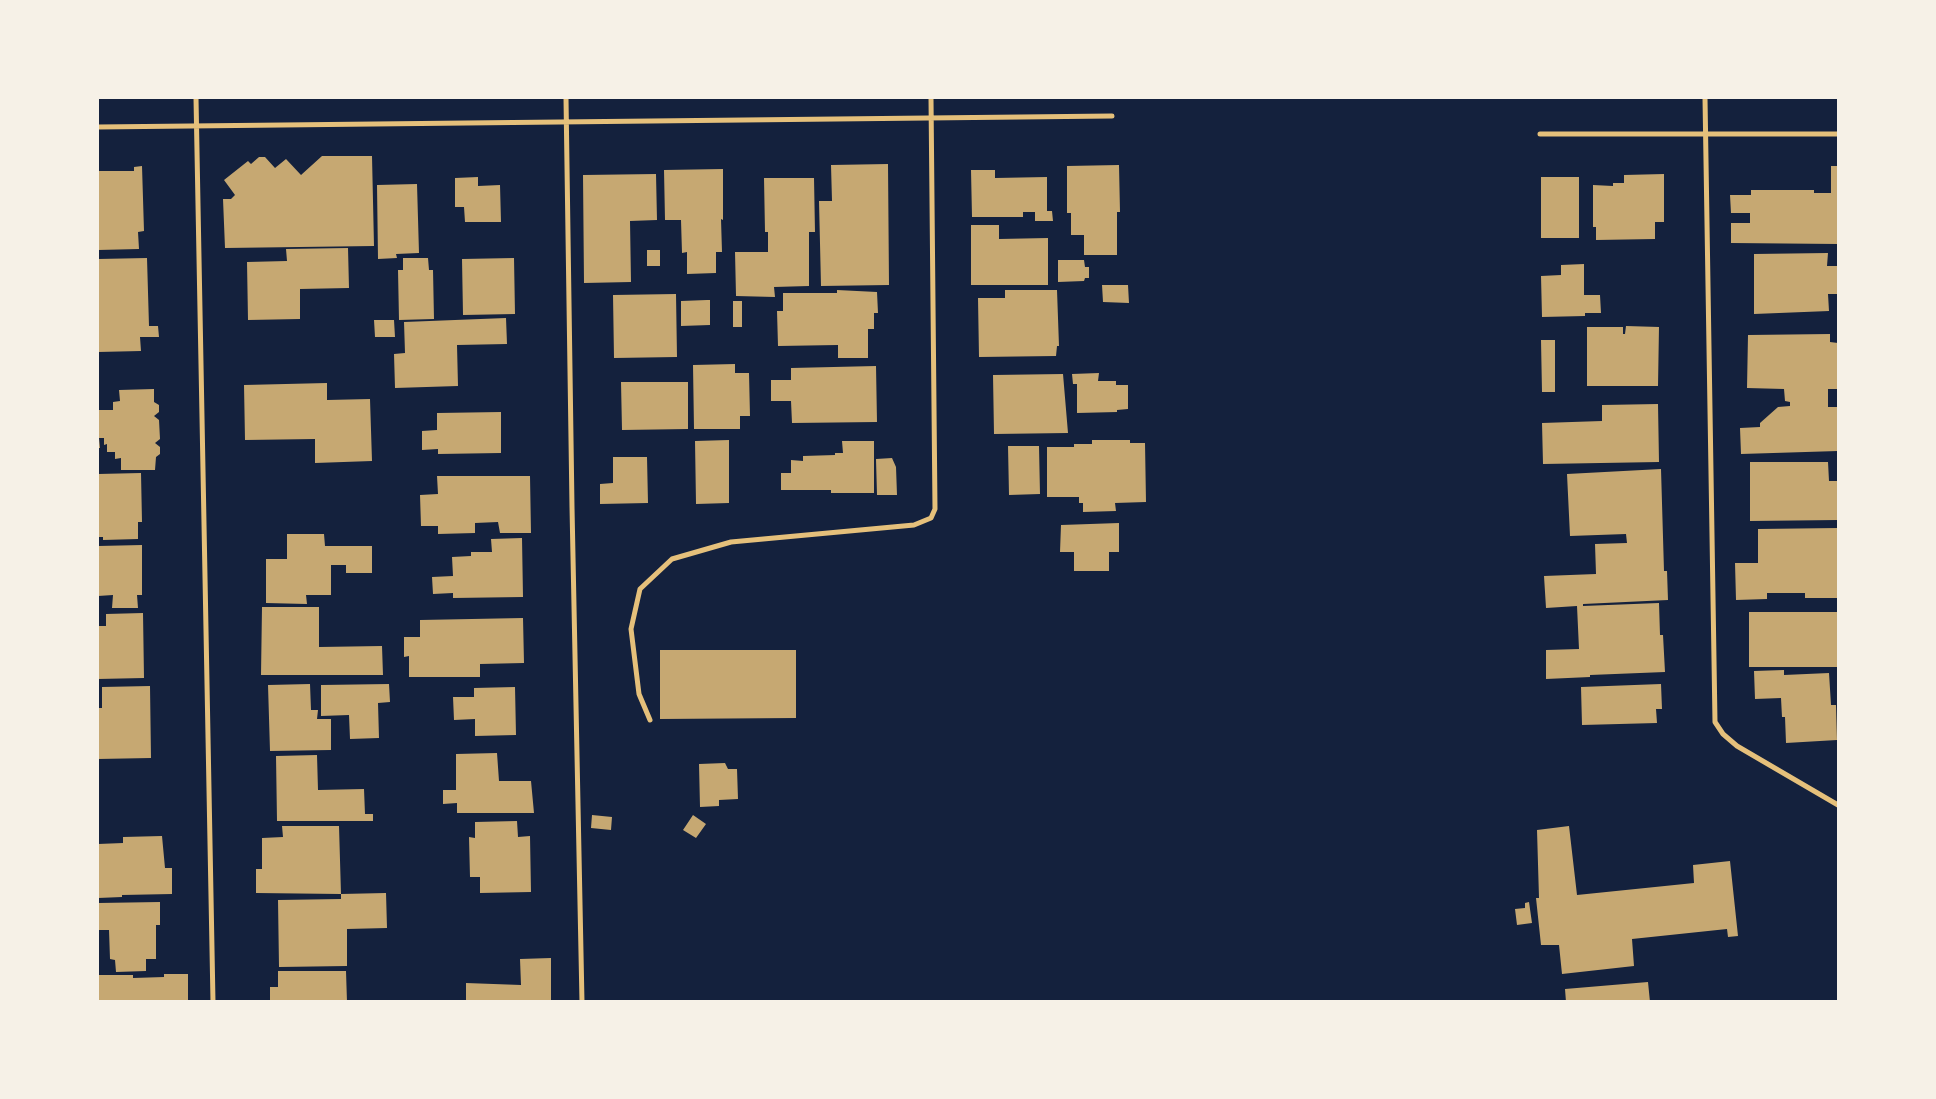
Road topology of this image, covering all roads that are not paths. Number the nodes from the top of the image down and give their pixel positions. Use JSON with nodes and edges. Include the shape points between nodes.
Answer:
{"nodes":[{"id":1,"x":196,"y":98,"type":"edge"},
{"id":2,"x":566,"y":98,"type":"edge"},
{"id":3,"x":930,"y":98,"type":"edge"},
{"id":4,"x":1704,"y":98,"type":"edge"},
{"id":5,"x":1112,"y":116,"type":"dead end"},
{"id":6,"x":931,"y":119,"type":"junction"},
{"id":7,"x":566,"y":123,"type":"junction"},
{"id":8,"x":197,"y":126,"type":"junction"},
{"id":9,"x":98,"y":127,"type":"edge"},
{"id":10,"x":1540,"y":134,"type":"dead end"},
{"id":11,"x":1705,"y":134,"type":"junction"},
{"id":12,"x":1838,"y":134,"type":"edge"},
{"id":13,"x":650,"y":720,"type":"dead end"},
{"id":14,"x":1838,"y":805,"type":"edge"},
{"id":15,"x":213,"y":1002,"type":"edge"},
{"id":16,"x":582,"y":1002,"type":"edge"}],
"edges":[{"from":1,"to":8,"type":"street"},
{"from":2,"to":7,"type":"street"},
{"from":3,"to":6,"type":"street"},
{"from":4,"to":11,"type":"street"},
{"from":5,"to":6,"type":"street"},
{"from":6,"to":7,"type":"street"},
{"from":6,"to":13,"type":"street","via":[[934,510],[931,518],[914,525],[731,542],[672,559],[640,589],[632,629],[639,694]]},
{"from":7,"to":8,"type":"street"},
{"from":7,"to":16,"type":"street"},
{"from":8,"to":9,"type":"street"},
{"from":8,"to":15,"type":"street"},
{"from":10,"to":11,"type":"street"},
{"from":11,"to":12,"type":"street"},
{"from":11,"to":14,"type":"street","via":[[1715,722],[1737,746]]}]}
